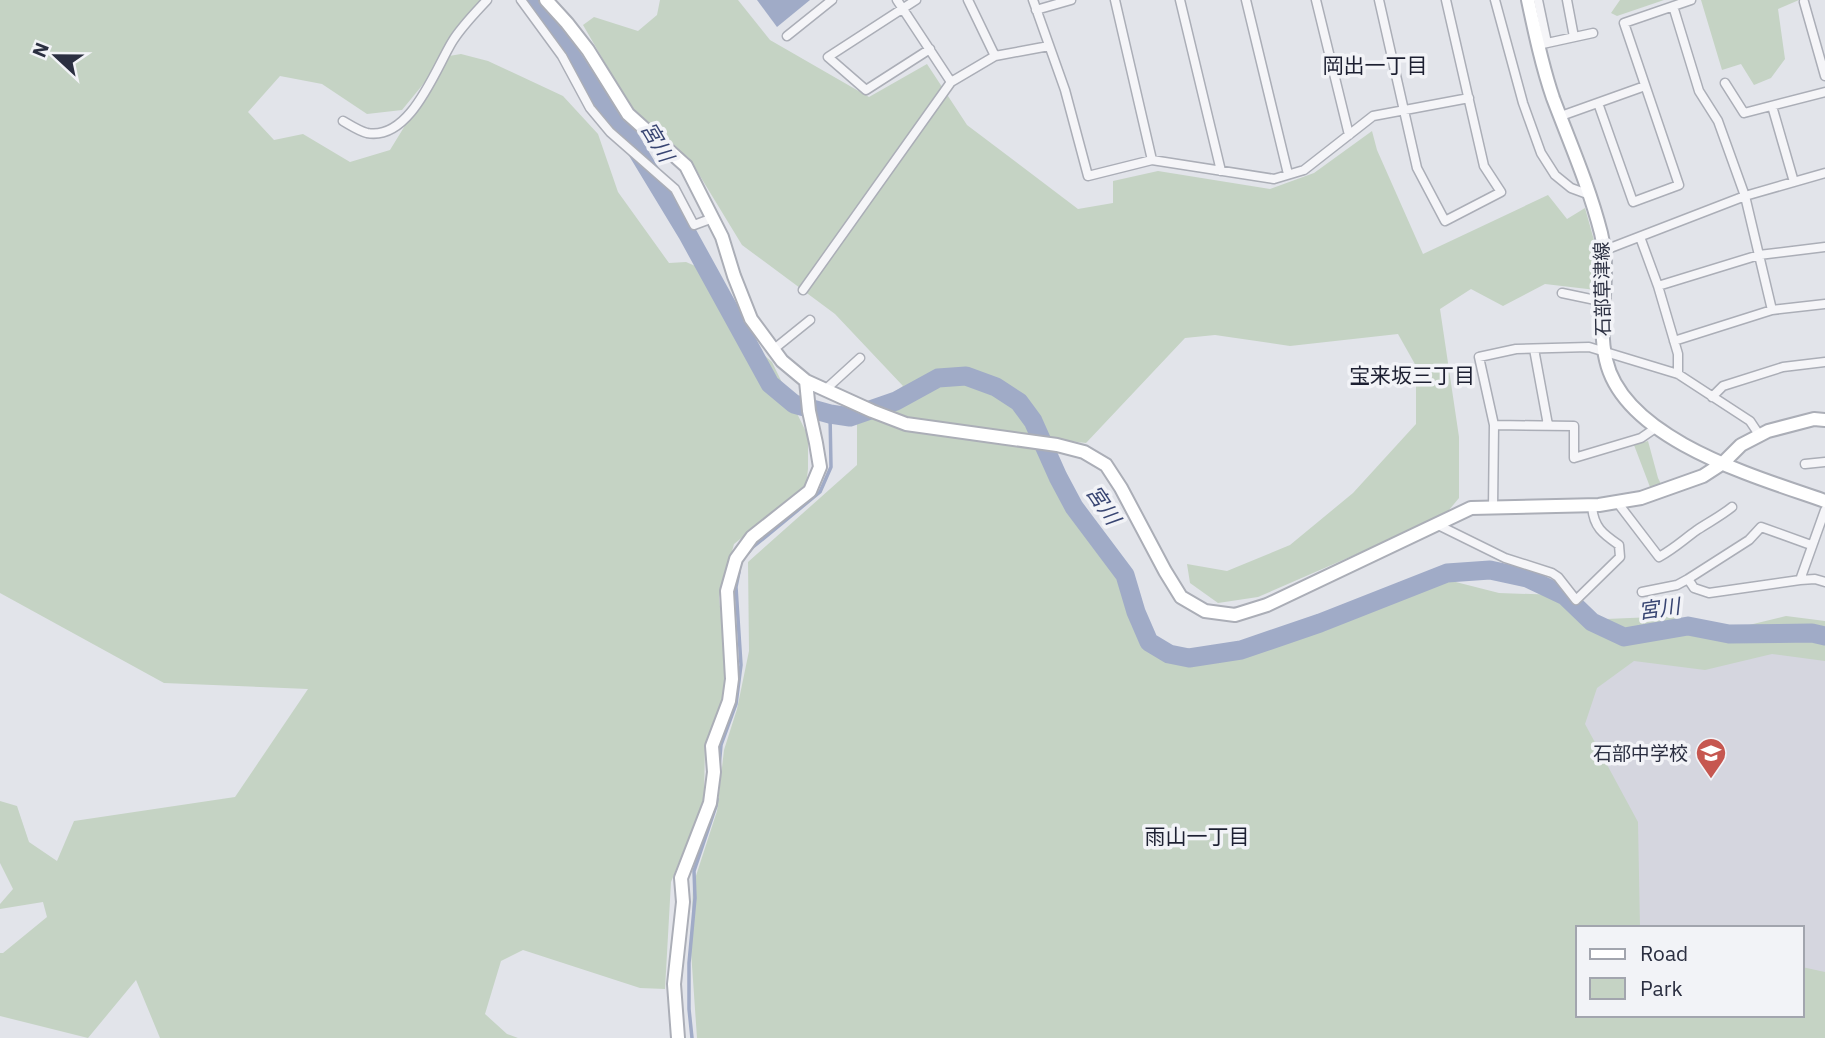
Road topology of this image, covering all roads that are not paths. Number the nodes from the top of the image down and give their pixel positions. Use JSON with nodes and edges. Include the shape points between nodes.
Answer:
{"nodes":[{"id":1,"x":487,"y":0,"type":"edge"},
{"id":2,"x":521,"y":0,"type":"edge"},
{"id":3,"x":546,"y":0,"type":"edge"},
{"id":4,"x":832,"y":0,"type":"edge"},
{"id":5,"x":916,"y":0,"type":"edge"},
{"id":6,"x":968,"y":0,"type":"edge"},
{"id":7,"x":1033,"y":0,"type":"edge"},
{"id":8,"x":1071,"y":0,"type":"edge"},
{"id":9,"x":1115,"y":0,"type":"edge"},
{"id":10,"x":1180,"y":0,"type":"edge"},
{"id":11,"x":1246,"y":0,"type":"edge"},
{"id":12,"x":1315,"y":0,"type":"edge"},
{"id":13,"x":1379,"y":0,"type":"edge"},
{"id":14,"x":1446,"y":0,"type":"edge"},
{"id":15,"x":1495,"y":0,"type":"edge"},
{"id":16,"x":1528,"y":0,"type":"edge"},
{"id":17,"x":1538,"y":0,"type":"edge"},
{"id":18,"x":1566,"y":0,"type":"edge"},
{"id":19,"x":1690,"y":0,"type":"edge"},
{"id":20,"x":1804,"y":2,"type":"dead end"},
{"id":21,"x":900,"y":4,"type":"edge"},
{"id":22,"x":1673,"y":6,"type":"junction"},
{"id":23,"x":1036,"y":10,"type":"junction"},
{"id":24,"x":1825,"y":30,"type":"edge"},
{"id":25,"x":1593,"y":33,"type":"dead end"},
{"id":26,"x":1813,"y":33,"type":"junction"},
{"id":27,"x":787,"y":36,"type":"dead end"},
{"id":28,"x":1574,"y":37,"type":"junction"},
{"id":29,"x":1543,"y":44,"type":"junction"},
{"id":30,"x":1049,"y":46,"type":"junction"},
{"id":31,"x":930,"y":49,"type":"junction"},
{"id":32,"x":995,"y":56,"type":"junction"},
{"id":33,"x":1825,"y":76,"type":"edge"},
{"id":34,"x":951,"y":82,"type":"junction"},
{"id":35,"x":1725,"y":83,"type":"dead end"},
{"id":36,"x":1646,"y":86,"type":"junction"},
{"id":37,"x":1825,"y":92,"type":"edge"},
{"id":38,"x":1469,"y":98,"type":"junction"},
{"id":39,"x":1598,"y":103,"type":"junction"},
{"id":40,"x":1772,"y":106,"type":"junction"},
{"id":41,"x":1404,"y":110,"type":"junction"},
{"id":42,"x":1561,"y":116,"type":"junction"},
{"id":43,"x":343,"y":121,"type":"dead end"},
{"id":44,"x":1349,"y":135,"type":"junction"},
{"id":45,"x":1152,"y":160,"type":"junction"},
{"id":46,"x":1221,"y":171,"type":"junction"},
{"id":47,"x":1825,"y":173,"type":"edge"},
{"id":48,"x":1288,"y":174,"type":"junction"},
{"id":49,"x":1794,"y":182,"type":"junction"},
{"id":50,"x":1590,"y":195,"type":"junction"},
{"id":51,"x":1745,"y":196,"type":"junction"},
{"id":52,"x":711,"y":219,"type":"junction"},
{"id":53,"x":1640,"y":237,"type":"junction"},
{"id":54,"x":1825,"y":247,"type":"edge"},
{"id":55,"x":1605,"y":250,"type":"junction"},
{"id":56,"x":1759,"y":255,"type":"junction"},
{"id":57,"x":1658,"y":286,"type":"junction"},
{"id":58,"x":803,"y":290,"type":"dead end"},
{"id":59,"x":1562,"y":293,"type":"dead end"},
{"id":60,"x":1605,"y":302,"type":"junction"},
{"id":61,"x":1825,"y":304,"type":"edge"},
{"id":62,"x":1772,"y":310,"type":"junction"},
{"id":63,"x":810,"y":320,"type":"dead end"},
{"id":64,"x":1674,"y":341,"type":"junction"},
{"id":65,"x":774,"y":349,"type":"junction"},
{"id":66,"x":1534,"y":349,"type":"junction"},
{"id":67,"x":1604,"y":351,"type":"junction"},
{"id":68,"x":860,"y":358,"type":"dead end"},
{"id":69,"x":1825,"y":362,"type":"edge"},
{"id":70,"x":1678,"y":374,"type":"junction"},
{"id":71,"x":806,"y":382,"type":"junction"},
{"id":72,"x":826,"y":389,"type":"junction"},
{"id":73,"x":1712,"y":397,"type":"junction"},
{"id":74,"x":1825,"y":420,"type":"edge"},
{"id":75,"x":1494,"y":425,"type":"junction"},
{"id":76,"x":1548,"y":425,"type":"junction"},
{"id":77,"x":1657,"y":427,"type":"junction"},
{"id":78,"x":1760,"y":436,"type":"junction"},
{"id":79,"x":1825,"y":462,"type":"edge"},
{"id":80,"x":1723,"y":463,"type":"junction"},
{"id":81,"x":1805,"y":464,"type":"dead end"},
{"id":82,"x":1825,"y":501,"type":"edge"},
{"id":83,"x":1617,"y":502,"type":"junction"},
{"id":84,"x":1592,"y":505,"type":"junction"},
{"id":85,"x":1732,"y":507,"type":"dead end"},
{"id":86,"x":1493,"y":508,"type":"junction"},
{"id":87,"x":1825,"y":510,"type":"edge"},
{"id":88,"x":1437,"y":524,"type":"junction"},
{"id":89,"x":1811,"y":545,"type":"junction"},
{"id":90,"x":1688,"y":579,"type":"junction"},
{"id":91,"x":1800,"y":580,"type":"junction"},
{"id":92,"x":1825,"y":582,"type":"edge"},
{"id":93,"x":1642,"y":592,"type":"dead end"},
{"id":94,"x":678,"y":1038,"type":"edge"}],
"edges":[{"from":1,"to":43,"type":"street","via":[[453,40],[426,92],[406,117],[388,131],[368,133]]},
{"from":2,"to":52,"type":"street","via":[[610,132],[675,190],[694,225]]},
{"from":3,"to":52,"type":"street","via":[[588,50],[628,114],[686,166]]},
{"from":4,"to":27,"type":"street"},
{"from":5,"to":21,"type":"street"},
{"from":6,"to":32,"type":"street"},
{"from":7,"to":23,"type":"street"},
{"from":8,"to":23,"type":"street"},
{"from":9,"to":45,"type":"street"},
{"from":10,"to":46,"type":"street"},
{"from":11,"to":48,"type":"street"},
{"from":12,"to":44,"type":"street"},
{"from":13,"to":41,"type":"street"},
{"from":14,"to":38,"type":"street"},
{"from":15,"to":50,"type":"street","via":[[1541,153],[1555,175]]},
{"from":16,"to":29,"type":"street","name":"石部草津線"},
{"from":17,"to":29,"type":"street"},
{"from":18,"to":28,"type":"street"},
{"from":19,"to":22,"type":"street"},
{"from":20,"to":26,"type":"street"},
{"from":21,"to":31,"type":"street"},
{"from":21,"to":31,"type":"street","via":[[828,57],[866,90]]},
{"from":22,"to":36,"type":"street","via":[[1624,23]]},
{"from":22,"to":51,"type":"street","via":[[1699,91],[1718,121]]},
{"from":23,"to":30,"type":"street"},
{"from":24,"to":26,"type":"street"},
{"from":25,"to":28,"type":"street"},
{"from":26,"to":33,"type":"street"},
{"from":28,"to":29,"type":"street"},
{"from":29,"to":42,"type":"street","name":"石部草津線"},
{"from":30,"to":32,"type":"street"},
{"from":30,"to":45,"type":"street","via":[[1088,177]]},
{"from":31,"to":34,"type":"street"},
{"from":32,"to":34,"type":"street"},
{"from":34,"to":58,"type":"street"},
{"from":35,"to":40,"type":"street","via":[[1744,113]]},
{"from":36,"to":39,"type":"street"},
{"from":36,"to":39,"type":"street","via":[[1679,186],[1633,202]]},
{"from":37,"to":40,"type":"street"},
{"from":38,"to":41,"type":"street"},
{"from":38,"to":41,"type":"street","via":[[1485,166],[1501,192],[1445,221],[1417,168]]},
{"from":39,"to":42,"type":"street"},
{"from":40,"to":49,"type":"street"},
{"from":41,"to":44,"type":"street","via":[[1373,116]]},
{"from":42,"to":50,"type":"street","name":"石部草津線"},
{"from":44,"to":48,"type":"street","via":[[1304,170]]},
{"from":45,"to":46,"type":"street"},
{"from":46,"to":48,"type":"street","via":[[1273,179]]},
{"from":47,"to":49,"type":"street"},
{"from":49,"to":51,"type":"street"},
{"from":50,"to":55,"type":"street","name":"石部草津線"},
{"from":51,"to":53,"type":"street"},
{"from":51,"to":56,"type":"street"},
{"from":52,"to":65,"type":"street","via":[[722,237],[751,319]]},
{"from":53,"to":55,"type":"street"},
{"from":53,"to":57,"type":"street"},
{"from":54,"to":56,"type":"street"},
{"from":55,"to":60,"type":"street","name":"石部草津線"},
{"from":56,"to":57,"type":"street"},
{"from":56,"to":62,"type":"street"},
{"from":57,"to":64,"type":"street"},
{"from":59,"to":60,"type":"street"},
{"from":60,"to":67,"type":"street","name":"石部草津線"},
{"from":61,"to":62,"type":"street"},
{"from":62,"to":64,"type":"street"},
{"from":63,"to":65,"type":"street"},
{"from":64,"to":70,"type":"street"},
{"from":65,"to":71,"type":"street"},
{"from":66,"to":67,"type":"street","via":[[1589,347]]},
{"from":66,"to":75,"type":"street","via":[[1479,356]]},
{"from":66,"to":76,"type":"street"},
{"from":67,"to":70,"type":"street"},
{"from":67,"to":77,"type":"street","name":"石部草津線","via":[[1612,379],[1639,413]]},
{"from":68,"to":72,"type":"street"},
{"from":69,"to":73,"type":"street","via":[[1783,367],[1724,386]]},
{"from":70,"to":73,"type":"street"},
{"from":71,"to":72,"type":"street"},
{"from":71,"to":94,"type":"street","via":[[820,467],[810,491],[752,537],[736,559],[727,591],[732,679],[712,746],[710,803],[681,878],[683,902],[674,984]]},
{"from":72,"to":88,"type":"street","via":[[906,424],[1084,452],[1105,465],[1121,488],[1181,597],[1205,611],[1235,615],[1267,605]]},
{"from":73,"to":78,"type":"street","via":[[1750,421]]},
{"from":74,"to":78,"type":"street","via":[[1814,419]]},
{"from":75,"to":76,"type":"street"},
{"from":75,"to":86,"type":"street"},
{"from":76,"to":77,"type":"street","via":[[1574,426],[1574,457],[1641,438]]},
{"from":77,"to":80,"type":"street","name":"石部草津線"},
{"from":78,"to":80,"type":"street","via":[[1741,445]]},
{"from":79,"to":81,"type":"street"},
{"from":80,"to":82,"type":"street","name":"石部草津線"},
{"from":80,"to":83,"type":"street","via":[[1703,476]]},
{"from":83,"to":84,"type":"street"},
{"from":83,"to":85,"type":"street","via":[[1659,557]]},
{"from":84,"to":86,"type":"street"},
{"from":84,"to":88,"type":"street","via":[[1600,532],[1619,545],[1620,557],[1576,600],[1552,573],[1505,558]]},
{"from":86,"to":88,"type":"street","via":[[1471,508]]},
{"from":87,"to":89,"type":"street"},
{"from":89,"to":90,"type":"street","via":[[1761,527],[1749,540]]},
{"from":89,"to":91,"type":"street"},
{"from":90,"to":91,"type":"street","via":[[1694,588],[1709,593]]},
{"from":90,"to":93,"type":"street"},
{"from":91,"to":92,"type":"street"}]}
